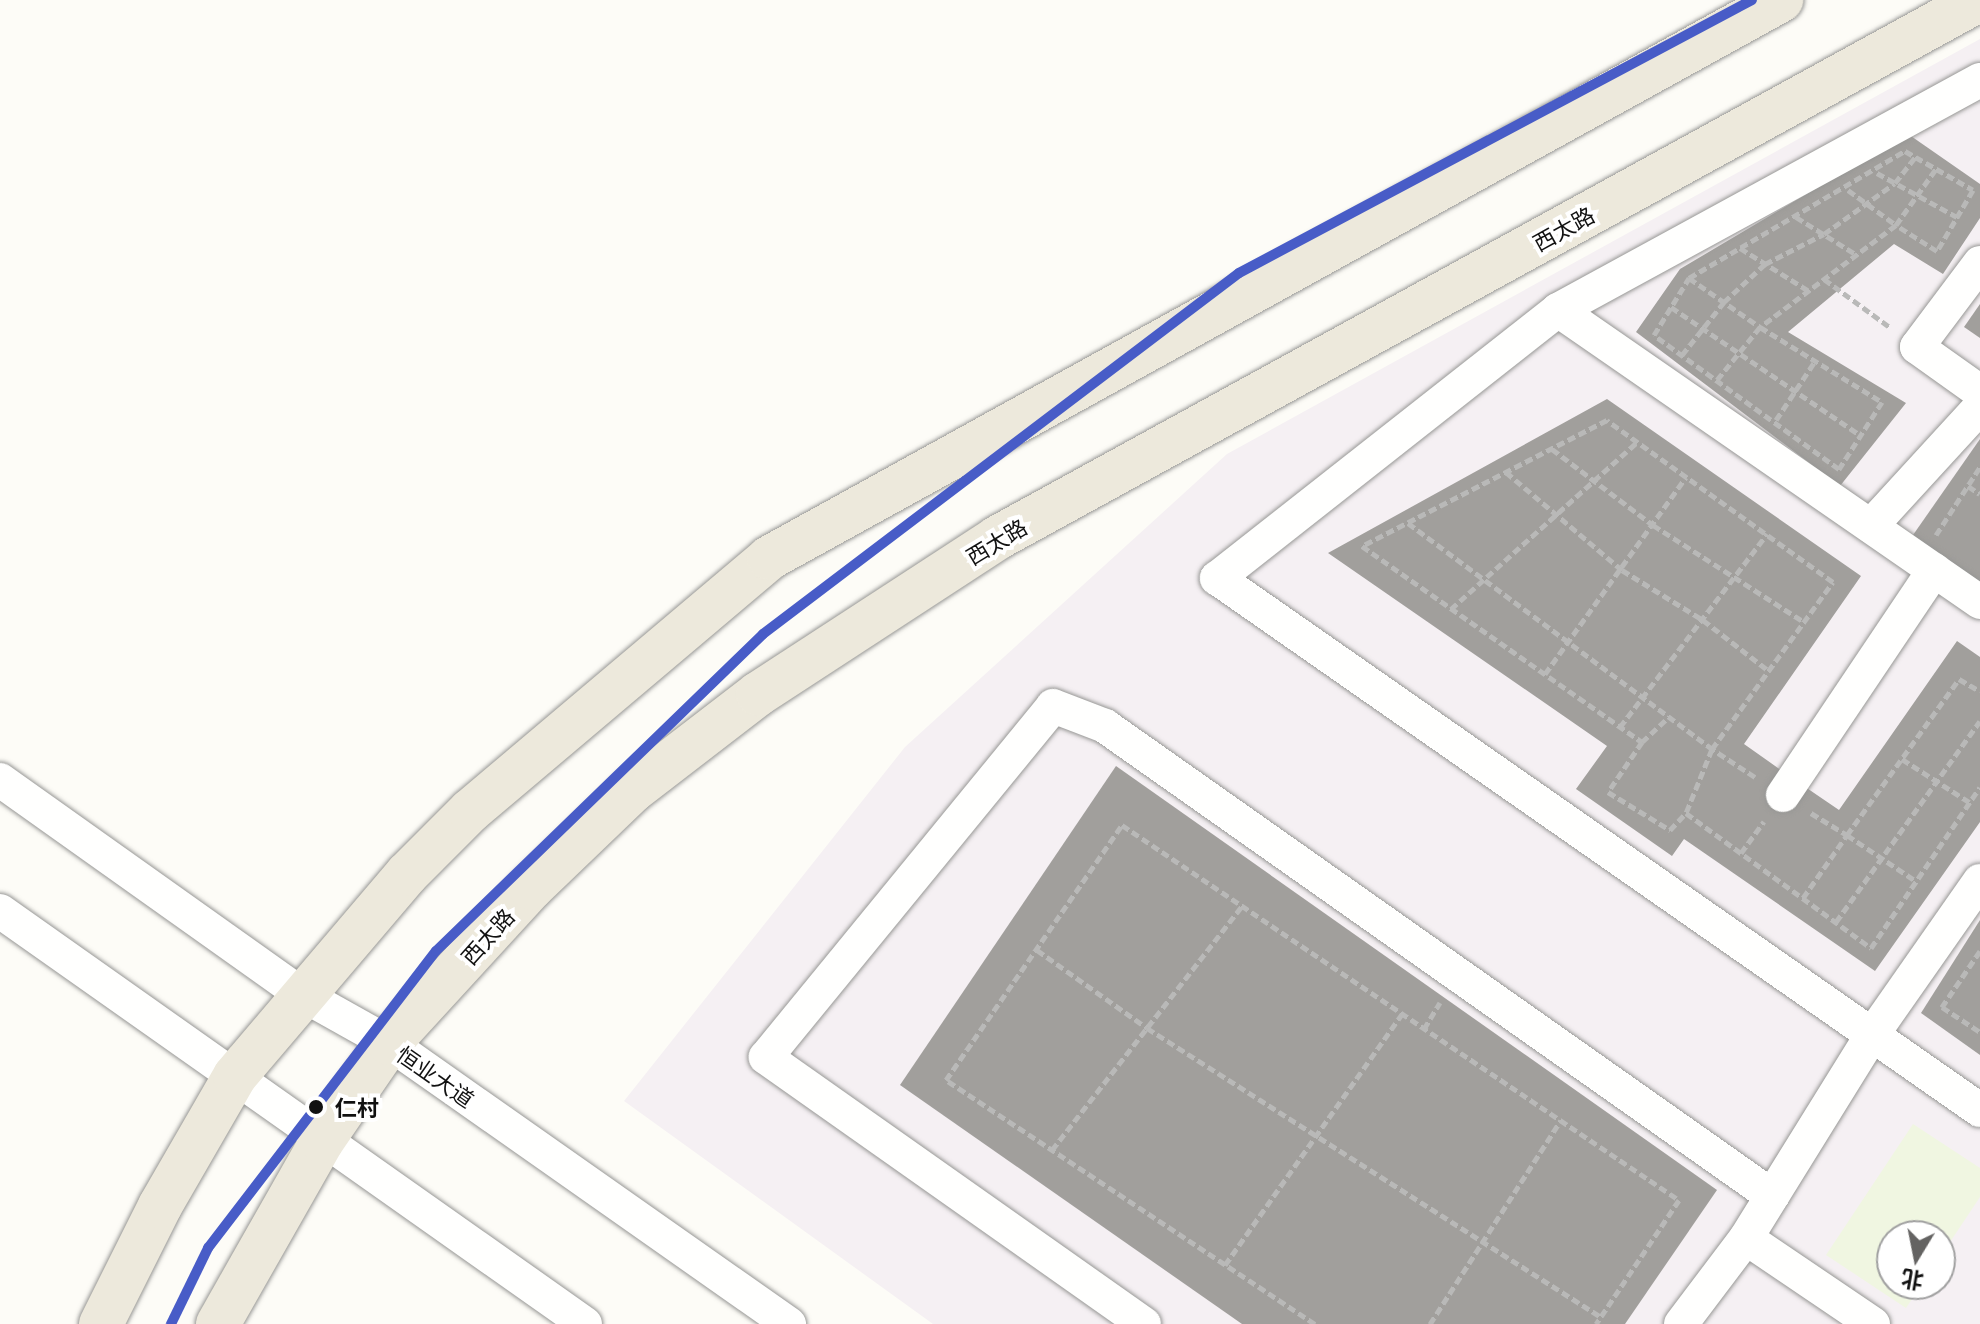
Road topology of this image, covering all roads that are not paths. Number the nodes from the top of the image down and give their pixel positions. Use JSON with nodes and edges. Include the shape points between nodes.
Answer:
{"nodes":[{"id":1,"x":1781,"y":0,"type":"edge"},
{"id":2,"x":1979,"y":0,"type":"edge"},
{"id":3,"x":1980,"y":80,"type":"edge"},
{"id":4,"x":1980,"y":263,"type":"edge"},
{"id":5,"x":1558,"y":310,"type":"junction"},
{"id":6,"x":1980,"y":392,"type":"edge"},
{"id":7,"x":1980,"y":407,"type":"edge"},
{"id":8,"x":1871,"y":526,"type":"junction"},
{"id":9,"x":1940,"y":556,"type":"junction"},
{"id":10,"x":1980,"y":602,"type":"edge"},
{"id":11,"x":0,"y":780,"type":"edge"},
{"id":12,"x":1783,"y":795,"type":"road end"},
{"id":13,"x":1980,"y":881,"type":"edge"},
{"id":14,"x":0,"y":911,"type":"edge"},
{"id":15,"x":303,"y":995,"type":"junction"},
{"id":16,"x":1872,"y":1035,"type":"junction"},
{"id":17,"x":389,"y":1043,"type":"junction"},
{"id":18,"x":235,"y":1076,"type":"junction"},
{"id":19,"x":1980,"y":1110,"type":"edge"},
{"id":20,"x":322,"y":1141,"type":"junction"},
{"id":21,"x":1772,"y":1196,"type":"junction"},
{"id":22,"x":1746,"y":1238,"type":"junction"},
{"id":23,"x":101,"y":1324,"type":"edge"},
{"id":24,"x":218,"y":1324,"type":"edge"},
{"id":25,"x":585,"y":1324,"type":"edge"},
{"id":26,"x":789,"y":1324,"type":"edge"},
{"id":27,"x":1144,"y":1324,"type":"edge"},
{"id":28,"x":1681,"y":1324,"type":"edge"},
{"id":29,"x":1873,"y":1324,"type":"edge"}],
"edges":[{"from":1,"to":15,"type":"main road","via":[[769,558],[470,811],[407,874]]},
{"from":2,"to":17,"type":"main road","name":"西太路","via":[[997,538],[758,694],[632,791],[531,888]]},
{"from":3,"to":5,"type":"street"},
{"from":4,"to":6,"type":"street","via":[[1917,347]]},
{"from":5,"to":8,"type":"street"},
{"from":5,"to":16,"type":"street","via":[[1217,578]]},
{"from":7,"to":8,"type":"street"},
{"from":8,"to":9,"type":"street"},
{"from":9,"to":10,"type":"street"},
{"from":9,"to":12,"type":"street"},
{"from":11,"to":15,"type":"street","name":"恒业大道"},
{"from":13,"to":16,"type":"street"},
{"from":14,"to":18,"type":"street"},
{"from":15,"to":17,"type":"street","name":"恒业大道"},
{"from":15,"to":18,"type":"main road"},
{"from":16,"to":19,"type":"street"},
{"from":16,"to":21,"type":"street"},
{"from":17,"to":20,"type":"main road","name":"西太路"},
{"from":17,"to":26,"type":"street","name":"恒业大道"},
{"from":18,"to":20,"type":"street"},
{"from":18,"to":23,"type":"main road","via":[[160,1206]]},
{"from":20,"to":24,"type":"main road","name":"西太路"},
{"from":20,"to":25,"type":"street"},
{"from":21,"to":22,"type":"street"},
{"from":21,"to":27,"type":"street","via":[[1105,726],[1053,706],[766,1057]]},
{"from":22,"to":28,"type":"street"},
{"from":22,"to":29,"type":"street"}]}
